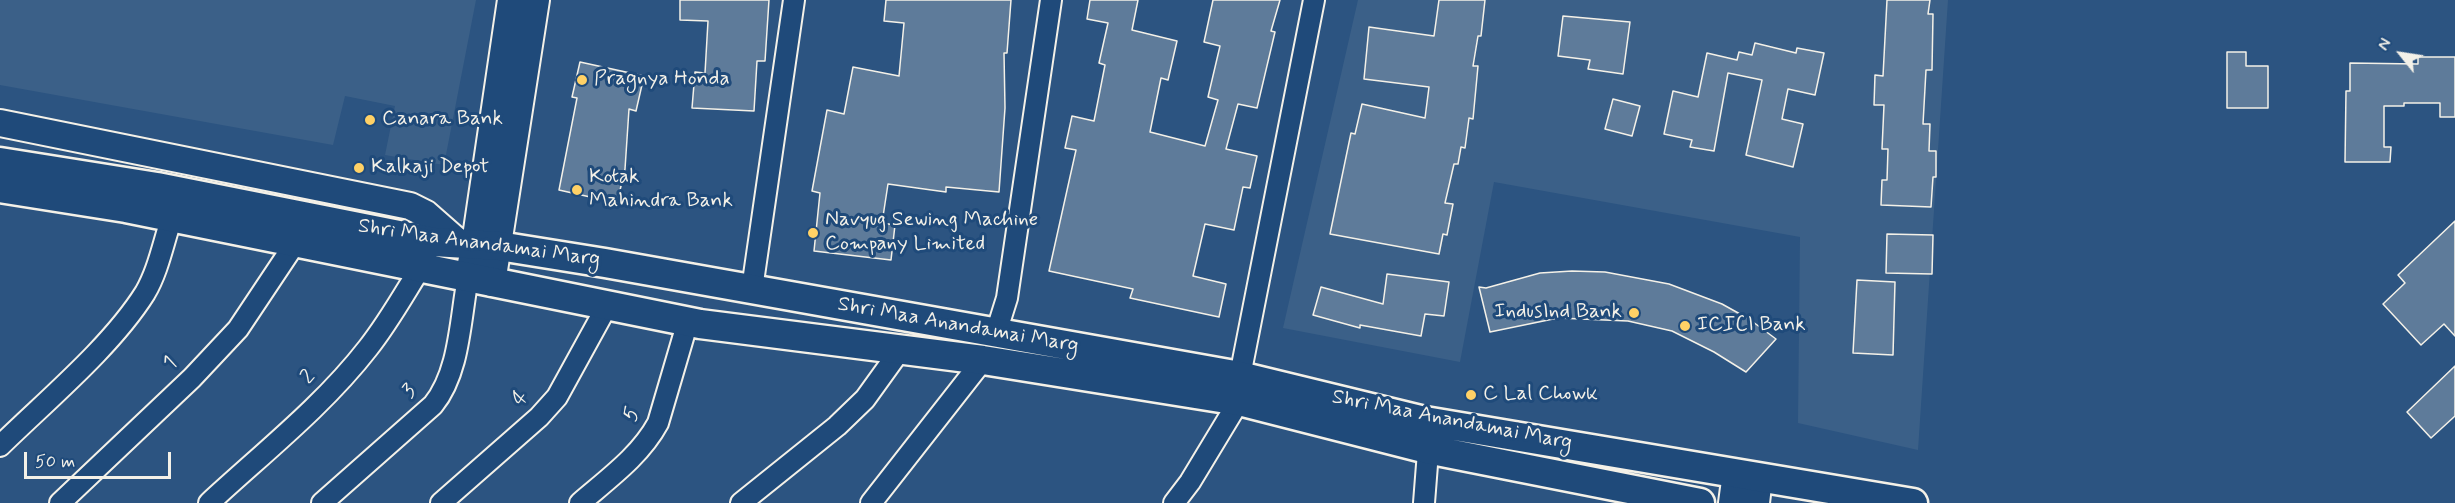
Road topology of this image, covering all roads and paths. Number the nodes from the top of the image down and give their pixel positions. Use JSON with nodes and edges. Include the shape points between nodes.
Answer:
{"nodes":[{"id":1,"x":510,"y":0,"type":"edge"},
{"id":2,"x":536,"y":0,"type":"edge"},
{"id":3,"x":794,"y":0,"type":"edge"},
{"id":4,"x":1051,"y":0,"type":"edge"},
{"id":5,"x":1314,"y":0,"type":"edge"},
{"id":6,"x":0,"y":123,"type":"edge"},
{"id":7,"x":166,"y":155,"type":"junction"},
{"id":8,"x":0,"y":162,"type":"edge"},
{"id":9,"x":157,"y":187,"type":"junction"},
{"id":10,"x":0,"y":188,"type":"edge"},
{"id":11,"x":171,"y":220,"type":"junction"},
{"id":12,"x":296,"y":242,"type":"junction"},
{"id":13,"x":477,"y":245,"type":"junction"},
{"id":14,"x":421,"y":267,"type":"junction"},
{"id":15,"x":480,"y":280,"type":"junction"},
{"id":16,"x":752,"y":289,"type":"junction"},
{"id":17,"x":607,"y":306,"type":"junction"},
{"id":18,"x":688,"y":321,"type":"junction"},
{"id":19,"x":996,"y":333,"type":"junction"},
{"id":20,"x":901,"y":350,"type":"junction"},
{"id":21,"x":983,"y":360,"type":"junction"},
{"id":22,"x":1240,"y":389,"type":"junction"},
{"id":23,"x":1429,"y":435,"type":"junction"},
{"id":24,"x":0,"y":446,"type":"edge"},
{"id":25,"x":1750,"y":484,"type":"edge"},
{"id":26,"x":60,"y":503,"type":"edge"},
{"id":27,"x":209,"y":503,"type":"edge"},
{"id":28,"x":322,"y":503,"type":"edge"},
{"id":29,"x":441,"y":503,"type":"edge"},
{"id":30,"x":580,"y":503,"type":"edge"},
{"id":31,"x":741,"y":503,"type":"edge"},
{"id":32,"x":872,"y":503,"type":"edge"},
{"id":33,"x":1174,"y":503,"type":"edge"},
{"id":34,"x":1424,"y":503,"type":"edge"},
{"id":35,"x":1700,"y":503,"type":"edge"},
{"id":36,"x":1732,"y":503,"type":"edge"},
{"id":37,"x":1913,"y":503,"type":"edge"}],
"edges":[{"from":1,"to":13,"type":"street"},
{"from":2,"to":13,"type":"street"},
{"from":3,"to":16,"type":"street"},
{"from":4,"to":19,"type":"street","via":[[1006,298]]},
{"from":5,"to":22,"type":"street"},
{"from":6,"to":7,"type":"street"},
{"from":7,"to":9,"type":"street"},
{"from":7,"to":13,"type":"street","via":[[410,206]]},
{"from":8,"to":9,"type":"main road","name":"Shri Maa Anandamai Marg"},
{"from":9,"to":13,"type":"main road","name":"Shri Maa Anandamai Marg","via":[[434,242]]},
{"from":10,"to":11,"type":"main road","name":"Shri Maa Anandamai Marg","via":[[126,208]]},
{"from":11,"to":12,"type":"main road","name":"Shri Maa Anandamai Marg"},
{"from":11,"to":24,"type":"street","via":[[152,278],[131,312]]},
{"from":12,"to":14,"type":"main road","name":"Shri Maa Anandamai Marg"},
{"from":12,"to":26,"type":"street","name":"1","via":[[238,329]]},
{"from":13,"to":15,"type":"street"},
{"from":13,"to":16,"type":"main road","name":"Shri Maa Anandamai Marg"},
{"from":14,"to":15,"type":"main road","name":"Shri Maa Anandamai Marg"},
{"from":14,"to":27,"type":"street","name":"2","via":[[369,348],[318,403]]},
{"from":15,"to":17,"type":"main road","name":"Shri Maa Anandamai Marg"},
{"from":15,"to":28,"type":"street","name":"3","via":[[443,392]]},
{"from":16,"to":19,"type":"main road","name":"Shri Maa Anandamai Marg"},
{"from":17,"to":18,"type":"main road","name":"Shri Maa Anandamai Marg"},
{"from":17,"to":29,"type":"street","name":"4","via":[[557,397]]},
{"from":18,"to":20,"type":"main road","name":"Shri Maa Anandamai Marg"},
{"from":18,"to":30,"type":"street","name":"5","via":[[652,434],[643,447]]},
{"from":19,"to":22,"type":"main road","name":"Shri Maa Anandamai Marg"},
{"from":20,"to":21,"type":"main road","name":"Shri Maa Anandamai Marg"},
{"from":20,"to":31,"type":"street","via":[[866,399]]},
{"from":21,"to":22,"type":"main road","name":"Shri Maa Anandamai Marg"},
{"from":21,"to":32,"type":"street"},
{"from":22,"to":23,"type":"main road","name":"Shri Maa Anandamai Marg"},
{"from":22,"to":33,"type":"street","via":[[1190,482]]},
{"from":23,"to":25,"type":"main road","name":"Shri Maa Anandamai Marg"},
{"from":23,"to":34,"type":"street"},
{"from":23,"to":35,"type":"main road","name":"Shri Maa Anandamai Marg"},
{"from":25,"to":36,"type":"street"},
{"from":25,"to":37,"type":"main road","name":"Shri Maa Anandamai Marg"}]}
